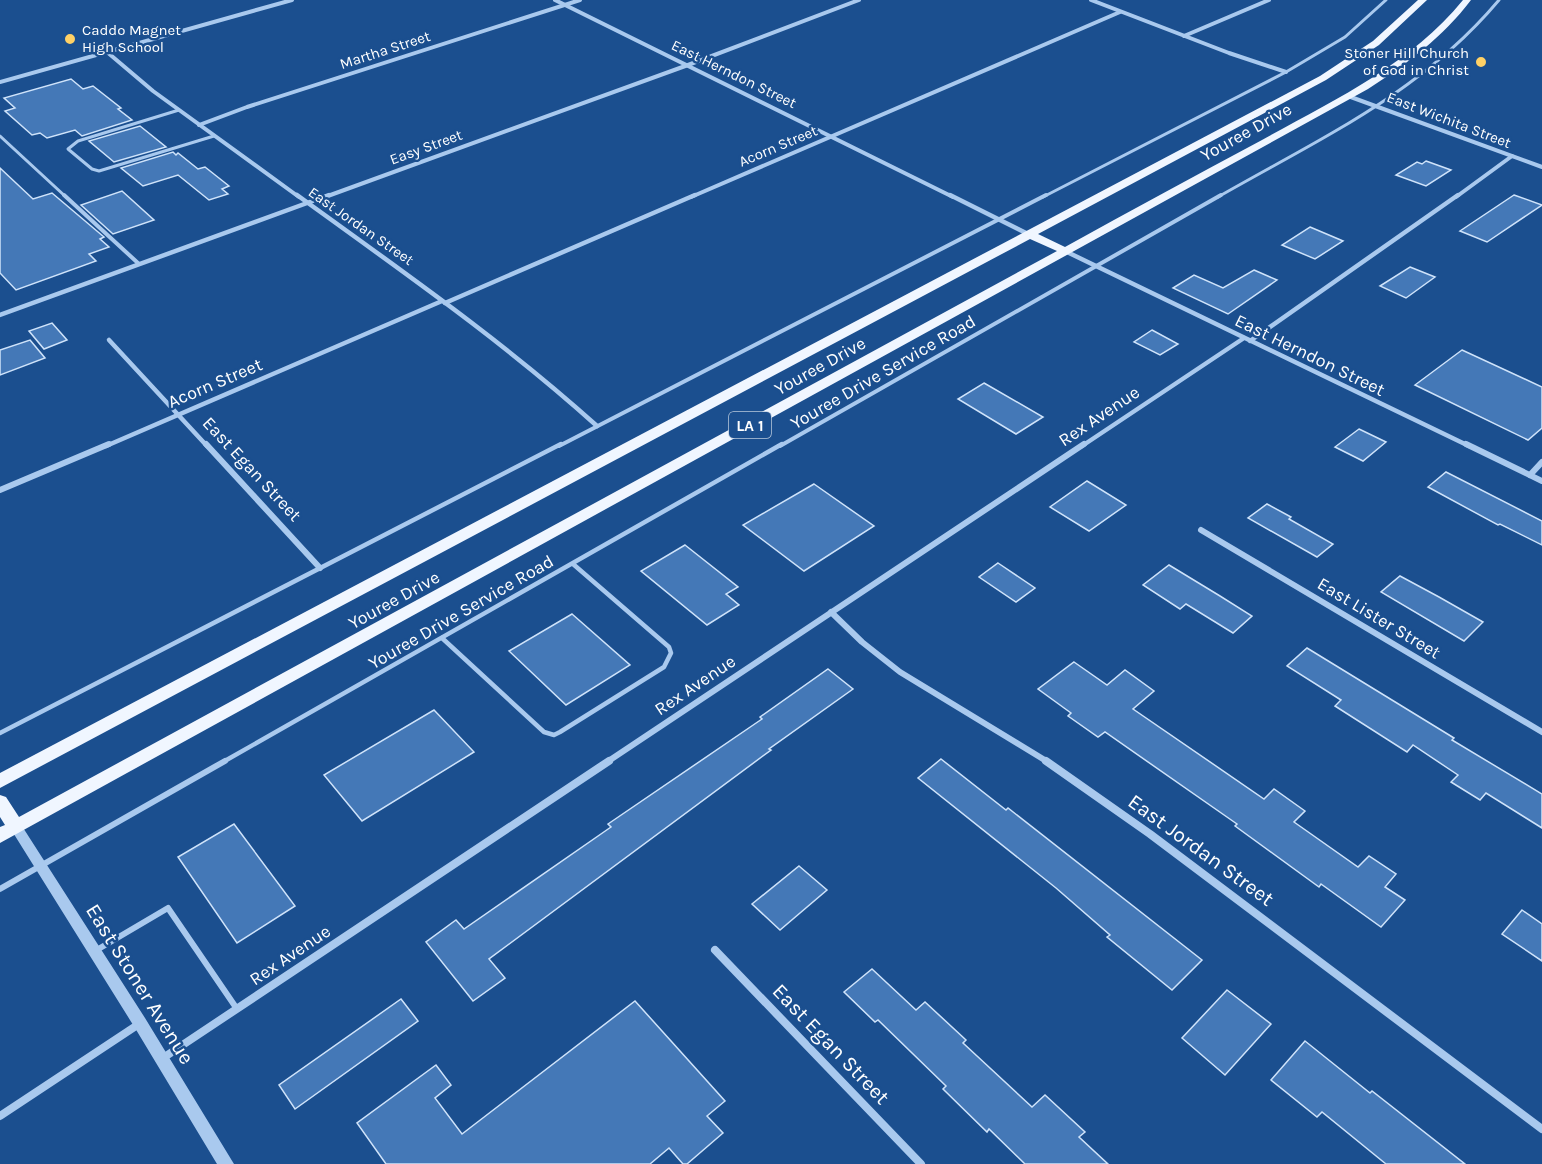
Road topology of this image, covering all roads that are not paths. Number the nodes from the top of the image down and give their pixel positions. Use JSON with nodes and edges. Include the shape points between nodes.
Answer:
{"nodes":[{"id":1,"x":292,"y":0,"type":"edge"},
{"id":2,"x":555,"y":0,"type":"edge"},
{"id":3,"x":580,"y":0,"type":"edge"},
{"id":4,"x":859,"y":0,"type":"edge"},
{"id":5,"x":1091,"y":0,"type":"edge"},
{"id":6,"x":1269,"y":0,"type":"edge"},
{"id":7,"x":1386,"y":0,"type":"edge"},
{"id":8,"x":1423,"y":0,"type":"edge"},
{"id":9,"x":1467,"y":0,"type":"edge"},
{"id":10,"x":1499,"y":0,"type":"edge"},
{"id":11,"x":565,"y":5,"type":"junction"},
{"id":12,"x":1120,"y":12,"type":"junction"},
{"id":13,"x":1184,"y":36,"type":"junction"},
{"id":14,"x":107,"y":52,"type":"junction"},
{"id":15,"x":688,"y":65,"type":"junction"},
{"id":16,"x":1286,"y":72,"type":"junction"},
{"id":17,"x":0,"y":82,"type":"edge"},
{"id":18,"x":1348,"y":96,"type":"junction"},
{"id":19,"x":1378,"y":106,"type":"junction"},
{"id":20,"x":179,"y":110,"type":"junction"},
{"id":21,"x":199,"y":125,"type":"junction"},
{"id":22,"x":0,"y":136,"type":"edge"},
{"id":23,"x":214,"y":136,"type":"junction"},
{"id":24,"x":832,"y":136,"type":"junction"},
{"id":25,"x":1512,"y":156,"type":"junction"},
{"id":26,"x":1542,"y":166,"type":"edge"},
{"id":27,"x":306,"y":204,"type":"junction"},
{"id":28,"x":1000,"y":220,"type":"junction"},
{"id":29,"x":1031,"y":235,"type":"junction"},
{"id":30,"x":1067,"y":252,"type":"junction"},
{"id":31,"x":139,"y":264,"type":"junction"},
{"id":32,"x":1096,"y":267,"type":"junction"},
{"id":33,"x":443,"y":302,"type":"junction"},
{"id":34,"x":0,"y":315,"type":"edge"},
{"id":35,"x":1247,"y":339,"type":"junction"},
{"id":36,"x":109,"y":340,"type":"dead end"},
{"id":37,"x":180,"y":415,"type":"junction"},
{"id":38,"x":597,"y":426,"type":"junction"},
{"id":39,"x":1542,"y":462,"type":"edge"},
{"id":40,"x":1530,"y":475,"type":"junction"},
{"id":41,"x":1542,"y":481,"type":"edge"},
{"id":42,"x":0,"y":490,"type":"edge"},
{"id":43,"x":1201,"y":530,"type":"dead end"},
{"id":44,"x":573,"y":564,"type":"junction"},
{"id":45,"x":321,"y":568,"type":"junction"},
{"id":46,"x":831,"y":612,"type":"junction"},
{"id":47,"x":442,"y":638,"type":"junction"},
{"id":48,"x":1542,"y":732,"type":"edge"},
{"id":49,"x":0,"y":733,"type":"edge"},
{"id":50,"x":0,"y":781,"type":"edge"},
{"id":51,"x":0,"y":802,"type":"edge"},
{"id":52,"x":16,"y":827,"type":"junction"},
{"id":53,"x":0,"y":836,"type":"edge"},
{"id":54,"x":41,"y":865,"type":"junction"},
{"id":55,"x":0,"y":889,"type":"edge"},
{"id":56,"x":715,"y":950,"type":"dead end"},
{"id":57,"x":95,"y":951,"type":"junction"},
{"id":58,"x":237,"y":1009,"type":"junction"},
{"id":59,"x":140,"y":1023,"type":"junction"},
{"id":60,"x":162,"y":1059,"type":"junction"},
{"id":61,"x":0,"y":1116,"type":"edge"},
{"id":62,"x":1542,"y":1128,"type":"edge"},
{"id":63,"x":226,"y":1164,"type":"edge"},
{"id":64,"x":921,"y":1164,"type":"edge"}],
"edges":[{"from":1,"to":14,"type":"street"},
{"from":2,"to":11,"type":"street","name":"East Herndon Street"},
{"from":3,"to":11,"type":"street","name":"Martha Street"},
{"from":4,"to":15,"type":"street","name":"Easy Street"},
{"from":5,"to":12,"type":"street"},
{"from":6,"to":13,"type":"street"},
{"from":7,"to":16,"type":"lane","via":[[1345,37]]},
{"from":8,"to":29,"type":"main road","name":"Youree Drive","number":"LA 1","via":[[1394,29],[1343,66]]},
{"from":9,"to":18,"type":"main road","name":"Youree Drive","number":"LA 1","via":[[1411,56]]},
{"from":10,"to":19,"type":"lane","name":"Youree Drive Service Road","via":[[1445,60]]},
{"from":11,"to":15,"type":"street","name":"East Herndon Street"},
{"from":11,"to":21,"type":"street","name":"Martha Street"},
{"from":12,"to":13,"type":"street"},
{"from":12,"to":24,"type":"street","name":"Acorn Street"},
{"from":13,"to":16,"type":"street"},
{"from":14,"to":17,"type":"street"},
{"from":14,"to":20,"type":"street","name":"East Jordan Street"},
{"from":15,"to":24,"type":"street","name":"East Herndon Street"},
{"from":15,"to":27,"type":"street","name":"Easy Street"},
{"from":16,"to":28,"type":"lane"},
{"from":18,"to":19,"type":"street","name":"East Wichita Street"},
{"from":18,"to":30,"type":"main road","name":"Youree Drive","number":"LA 1"},
{"from":19,"to":25,"type":"street","name":"East Wichita Street"},
{"from":19,"to":32,"type":"lane","name":"Youree Drive Service Road"},
{"from":20,"to":21,"type":"street","name":"East Jordan Street"},
{"from":20,"to":23,"type":"lane","via":[[78,141],[69,149],[99,171]]},
{"from":21,"to":23,"type":"street","name":"East Jordan Street"},
{"from":22,"to":31,"type":"lane"},
{"from":23,"to":27,"type":"street","name":"East Jordan Street"},
{"from":24,"to":28,"type":"street","name":"East Herndon Street"},
{"from":24,"to":33,"type":"street","name":"Acorn Street"},
{"from":25,"to":26,"type":"street","name":"East Wichita Street"},
{"from":25,"to":35,"type":"street","name":"Rex Avenue","via":[[1443,208]]},
{"from":27,"to":31,"type":"street","name":"Easy Street"},
{"from":27,"to":33,"type":"street","name":"East Jordan Street"},
{"from":28,"to":29,"type":"street","name":"East Herndon Street"},
{"from":28,"to":38,"type":"lane"},
{"from":29,"to":30,"type":"main road"},
{"from":29,"to":50,"type":"main road","name":"Youree Drive","number":"LA 1"},
{"from":30,"to":32,"type":"street","name":"East Herndon Street"},
{"from":30,"to":52,"type":"main road","name":"Youree Drive","number":"LA 1"},
{"from":31,"to":34,"type":"street","name":"Easy Street"},
{"from":32,"to":35,"type":"street","name":"East Herndon Street"},
{"from":32,"to":44,"type":"lane","name":"Youree Drive Service Road"},
{"from":33,"to":37,"type":"street","name":"Acorn Street"},
{"from":33,"to":38,"type":"street","name":"East Jordan Street"},
{"from":35,"to":40,"type":"street","name":"East Herndon Street"},
{"from":35,"to":46,"type":"street","name":"Rex Avenue"},
{"from":36,"to":37,"type":"street","name":"East Egan Street"},
{"from":37,"to":42,"type":"street","name":"Acorn Street"},
{"from":37,"to":45,"type":"street","name":"East Egan Street"},
{"from":38,"to":45,"type":"lane"},
{"from":39,"to":40,"type":"street"},
{"from":40,"to":41,"type":"street","name":"East Herndon Street"},
{"from":43,"to":48,"type":"street","name":"East Lister Street"},
{"from":44,"to":47,"type":"lane","name":"Youree Drive Service Road"},
{"from":44,"to":47,"type":"lane","via":[[669,647],[671,653],[664,667],[560,732],[544,732]]},
{"from":45,"to":49,"type":"lane"},
{"from":46,"to":58,"type":"street","name":"Rex Avenue"},
{"from":46,"to":62,"type":"street","name":"East Jordan Street","via":[[900,672],[1039,756],[1150,834]]},
{"from":47,"to":54,"type":"lane","name":"Youree Drive Service Road"},
{"from":51,"to":52,"type":"main road"},
{"from":52,"to":53,"type":"main road","number":"LA 1"},
{"from":52,"to":54,"type":"street","name":"East Stoner Avenue"},
{"from":54,"to":55,"type":"lane","name":"Youree Drive Service Road"},
{"from":54,"to":57,"type":"street","name":"East Stoner Avenue"},
{"from":56,"to":64,"type":"street","name":"East Egan Street"},
{"from":57,"to":58,"type":"lane","via":[[168,908]]},
{"from":57,"to":59,"type":"street","name":"East Stoner Avenue"},
{"from":58,"to":60,"type":"street","name":"Rex Avenue"},
{"from":59,"to":60,"type":"street","name":"East Stoner Avenue"},
{"from":59,"to":61,"type":"street"},
{"from":60,"to":63,"type":"street","name":"East Stoner Avenue"}]}
